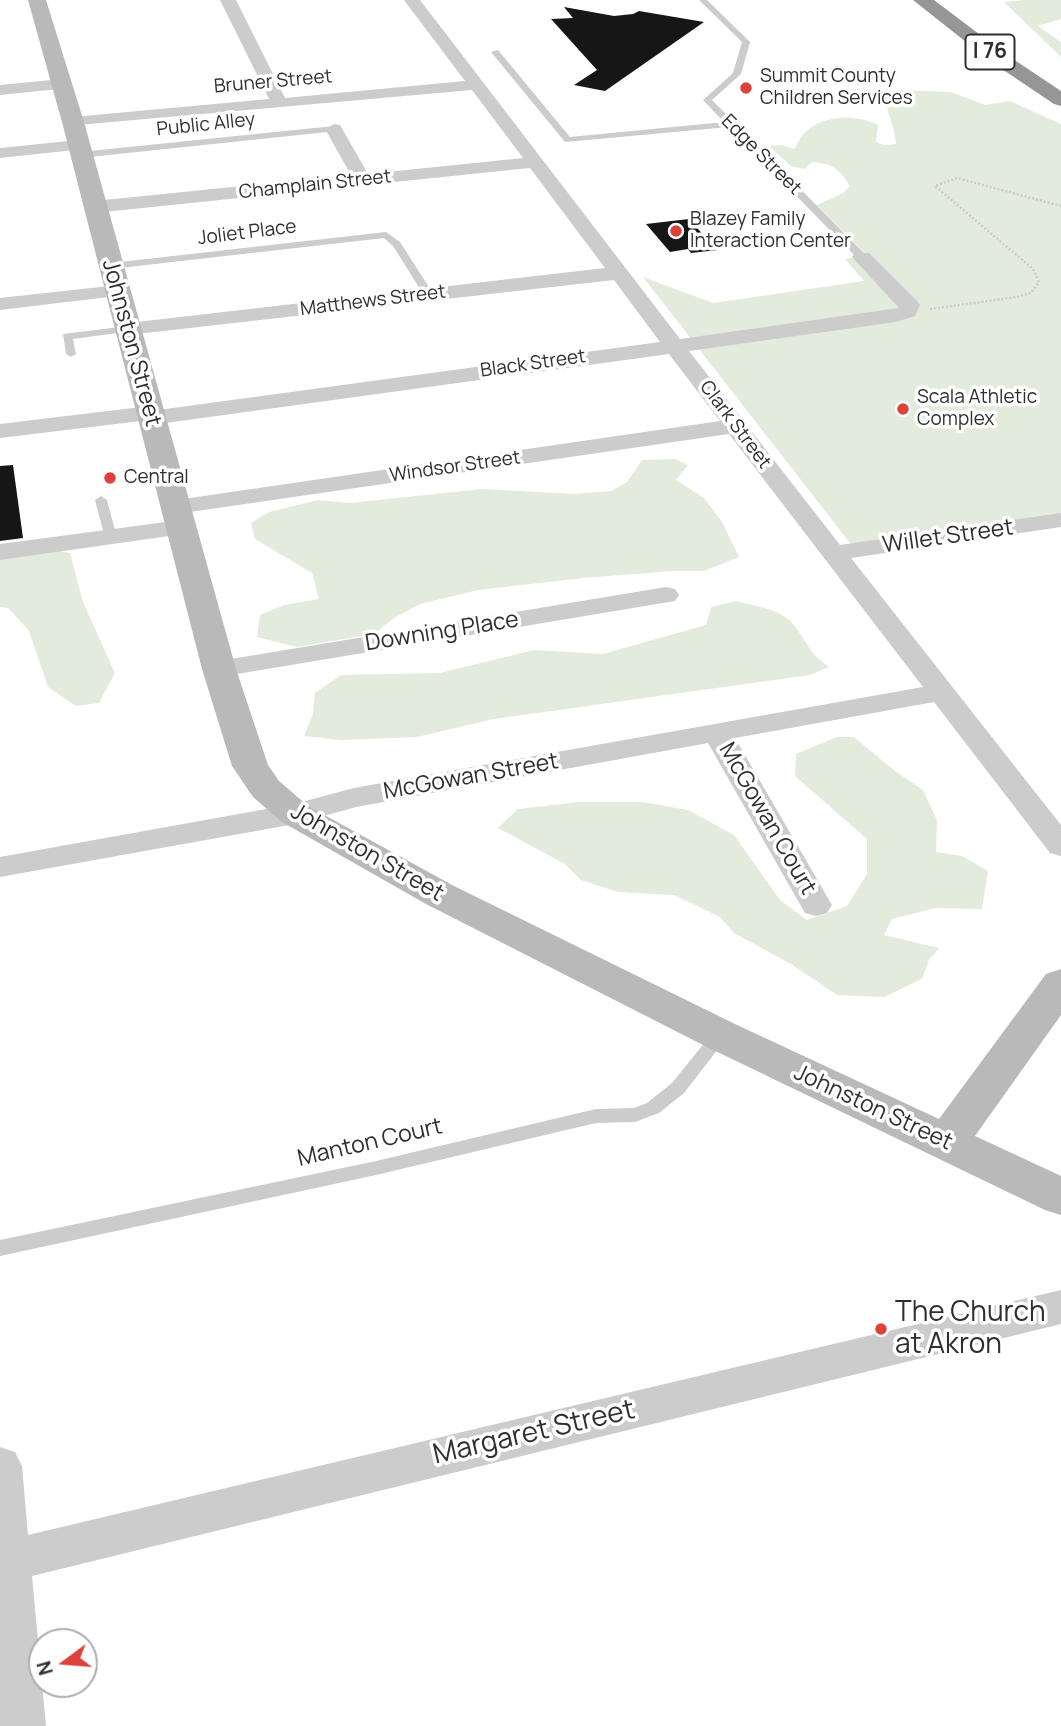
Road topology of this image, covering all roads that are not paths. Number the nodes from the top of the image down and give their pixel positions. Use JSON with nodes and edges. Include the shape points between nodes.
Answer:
{"nodes":[{"id":1,"x":37,"y":0,"type":"edge"},
{"id":2,"x":228,"y":0,"type":"edge"},
{"id":3,"x":412,"y":0,"type":"edge"},
{"id":4,"x":703,"y":0,"type":"edge"},
{"id":5,"x":922,"y":0,"type":"edge"},
{"id":6,"x":495,"y":52,"type":"dead end"},
{"id":7,"x":62,"y":84,"type":"junction"},
{"id":8,"x":477,"y":85,"type":"junction"},
{"id":9,"x":0,"y":90,"type":"edge"},
{"id":10,"x":1061,"y":100,"type":"edge"},
{"id":11,"x":279,"y":103,"type":"junction"},
{"id":12,"x":731,"y":124,"type":"junction"},
{"id":13,"x":334,"y":129,"type":"joint"},
{"id":14,"x":77,"y":141,"type":"junction"},
{"id":15,"x":0,"y":153,"type":"edge"},
{"id":16,"x":536,"y":162,"type":"junction"},
{"id":17,"x":363,"y":180,"type":"junction"},
{"id":18,"x":94,"y":207,"type":"junction"},
{"id":19,"x":862,"y":257,"type":"joint"},
{"id":20,"x":618,"y":273,"type":"junction"},
{"id":21,"x":114,"y":278,"type":"junction"},
{"id":22,"x":429,"y":295,"type":"junction"},
{"id":23,"x":0,"y":304,"type":"edge"},
{"id":24,"x":909,"y":308,"type":"joint"},
{"id":25,"x":128,"y":329,"type":"junction"},
{"id":26,"x":675,"y":345,"type":"junction"},
{"id":27,"x":71,"y":354,"type":"dead end"},
{"id":28,"x":150,"y":415,"type":"junction"},
{"id":29,"x":735,"y":426,"type":"junction"},
{"id":30,"x":0,"y":431,"type":"edge"},
{"id":31,"x":102,"y":500,"type":"dead end"},
{"id":32,"x":179,"y":518,"type":"junction"},
{"id":33,"x":1061,"y":520,"type":"edge"},
{"id":34,"x":111,"y":538,"type":"junction"},
{"id":35,"x":0,"y":552,"type":"edge"},
{"id":36,"x":835,"y":553,"type":"junction"},
{"id":37,"x":666,"y":595,"type":"dead end"},
{"id":38,"x":219,"y":668,"type":"junction"},
{"id":39,"x":943,"y":692,"type":"junction"},
{"id":40,"x":717,"y":733,"type":"junction"},
{"id":41,"x":295,"y":814,"type":"junction"},
{"id":42,"x":1061,"y":846,"type":"edge"},
{"id":43,"x":0,"y":866,"type":"edge"},
{"id":44,"x":816,"y":905,"type":"dead end"},
{"id":45,"x":1061,"y":984,"type":"edge"},
{"id":46,"x":720,"y":1035,"type":"junction"},
{"id":47,"x":947,"y":1142,"type":"junction"},
{"id":48,"x":1061,"y":1197,"type":"edge"},
{"id":49,"x":0,"y":1248,"type":"edge"},
{"id":50,"x":1061,"y":1307,"type":"edge"},
{"id":51,"x":0,"y":1466,"type":"edge"},
{"id":52,"x":7,"y":1561,"type":"junction"},
{"id":53,"x":22,"y":1726,"type":"edge"}],
"edges":[{"from":1,"to":7,"type":"main road","name":"Johnston Street"},
{"from":2,"to":11,"type":"street"},
{"from":3,"to":8,"type":"street","name":"Clark Street"},
{"from":4,"to":12,"type":"lane","name":"Edge Street","via":[[746,42],[737,74],[707,100]]},
{"from":5,"to":10,"type":"highway","number":"I 76"},
{"from":6,"to":12,"type":"lane","via":[[568,140]]},
{"from":7,"to":9,"type":"street"},
{"from":7,"to":14,"type":"main road","name":"Johnston Street"},
{"from":8,"to":11,"type":"street","name":"Bruner Street"},
{"from":8,"to":16,"type":"street","name":"Clark Street"},
{"from":11,"to":14,"type":"street","name":"Bruner Street"},
{"from":12,"to":19,"type":"lane","name":"Edge Street"},
{"from":13,"to":14,"type":"lane","name":"Public Alley"},
{"from":13,"to":17,"type":"street"},
{"from":14,"to":15,"type":"street","name":"Bruner Street"},
{"from":14,"to":18,"type":"main road","name":"Johnston Street"},
{"from":16,"to":17,"type":"street","name":"Champlain Street"},
{"from":16,"to":20,"type":"street","name":"Clark Street"},
{"from":17,"to":18,"type":"street","name":"Champlain Street"},
{"from":18,"to":21,"type":"main road","name":"Johnston Street"},
{"from":19,"to":24,"type":"street","name":"Edge Street"},
{"from":20,"to":22,"type":"street","name":"Matthews Street"},
{"from":20,"to":26,"type":"street","name":"Clark Street"},
{"from":21,"to":22,"type":"lane","name":"Joliet Place","via":[[386,235],[397,244]]},
{"from":21,"to":23,"type":"street"},
{"from":21,"to":25,"type":"main road","name":"Johnston Street"},
{"from":22,"to":25,"type":"street","name":"Matthews Street"},
{"from":24,"to":26,"type":"street","name":"Black Street","via":[[896,316]]},
{"from":25,"to":27,"type":"lane","via":[[67,336]]},
{"from":25,"to":28,"type":"main road","name":"Johnston Street"},
{"from":26,"to":28,"type":"street","name":"Black Street"},
{"from":26,"to":29,"type":"street","name":"Clark Street"},
{"from":28,"to":30,"type":"street","name":"Black Street"},
{"from":28,"to":32,"type":"main road","name":"Johnston Street"},
{"from":29,"to":32,"type":"street","name":"Windsor Street"},
{"from":29,"to":36,"type":"street","name":"Clark Street"},
{"from":31,"to":34,"type":"lane"},
{"from":32,"to":34,"type":"street","name":"Windsor Street"},
{"from":32,"to":38,"type":"main road","name":"Johnston Street"},
{"from":33,"to":36,"type":"street","name":"Willet Street"},
{"from":34,"to":35,"type":"street","name":"Windsor Street"},
{"from":36,"to":39,"type":"street","name":"Clark Street"},
{"from":37,"to":38,"type":"street","name":"Downing Place"},
{"from":38,"to":41,"type":"main road","name":"Johnston Street","via":[[250,766],[266,789]]},
{"from":39,"to":40,"type":"street","name":"McGowan Street"},
{"from":39,"to":42,"type":"street","name":"Clark Street"},
{"from":40,"to":41,"type":"street","name":"McGowan Street","via":[[354,798]]},
{"from":40,"to":44,"type":"street","name":"McGowan Court"},
{"from":41,"to":43,"type":"street","name":"McGowan Street"},
{"from":41,"to":46,"type":"main road","name":"Johnston Street","via":[[440,895]]},
{"from":45,"to":47,"type":"main road"},
{"from":46,"to":47,"type":"main road","name":"Johnston Street"},
{"from":46,"to":49,"type":"lane","name":"Manton Court","via":[[678,1088],[653,1108],[635,1115],[596,1116]]},
{"from":47,"to":48,"type":"main road","name":"Johnston Street"},
{"from":50,"to":52,"type":"street","name":"Margaret Street"},
{"from":51,"to":52,"type":"street"},
{"from":52,"to":53,"type":"street"}]}
